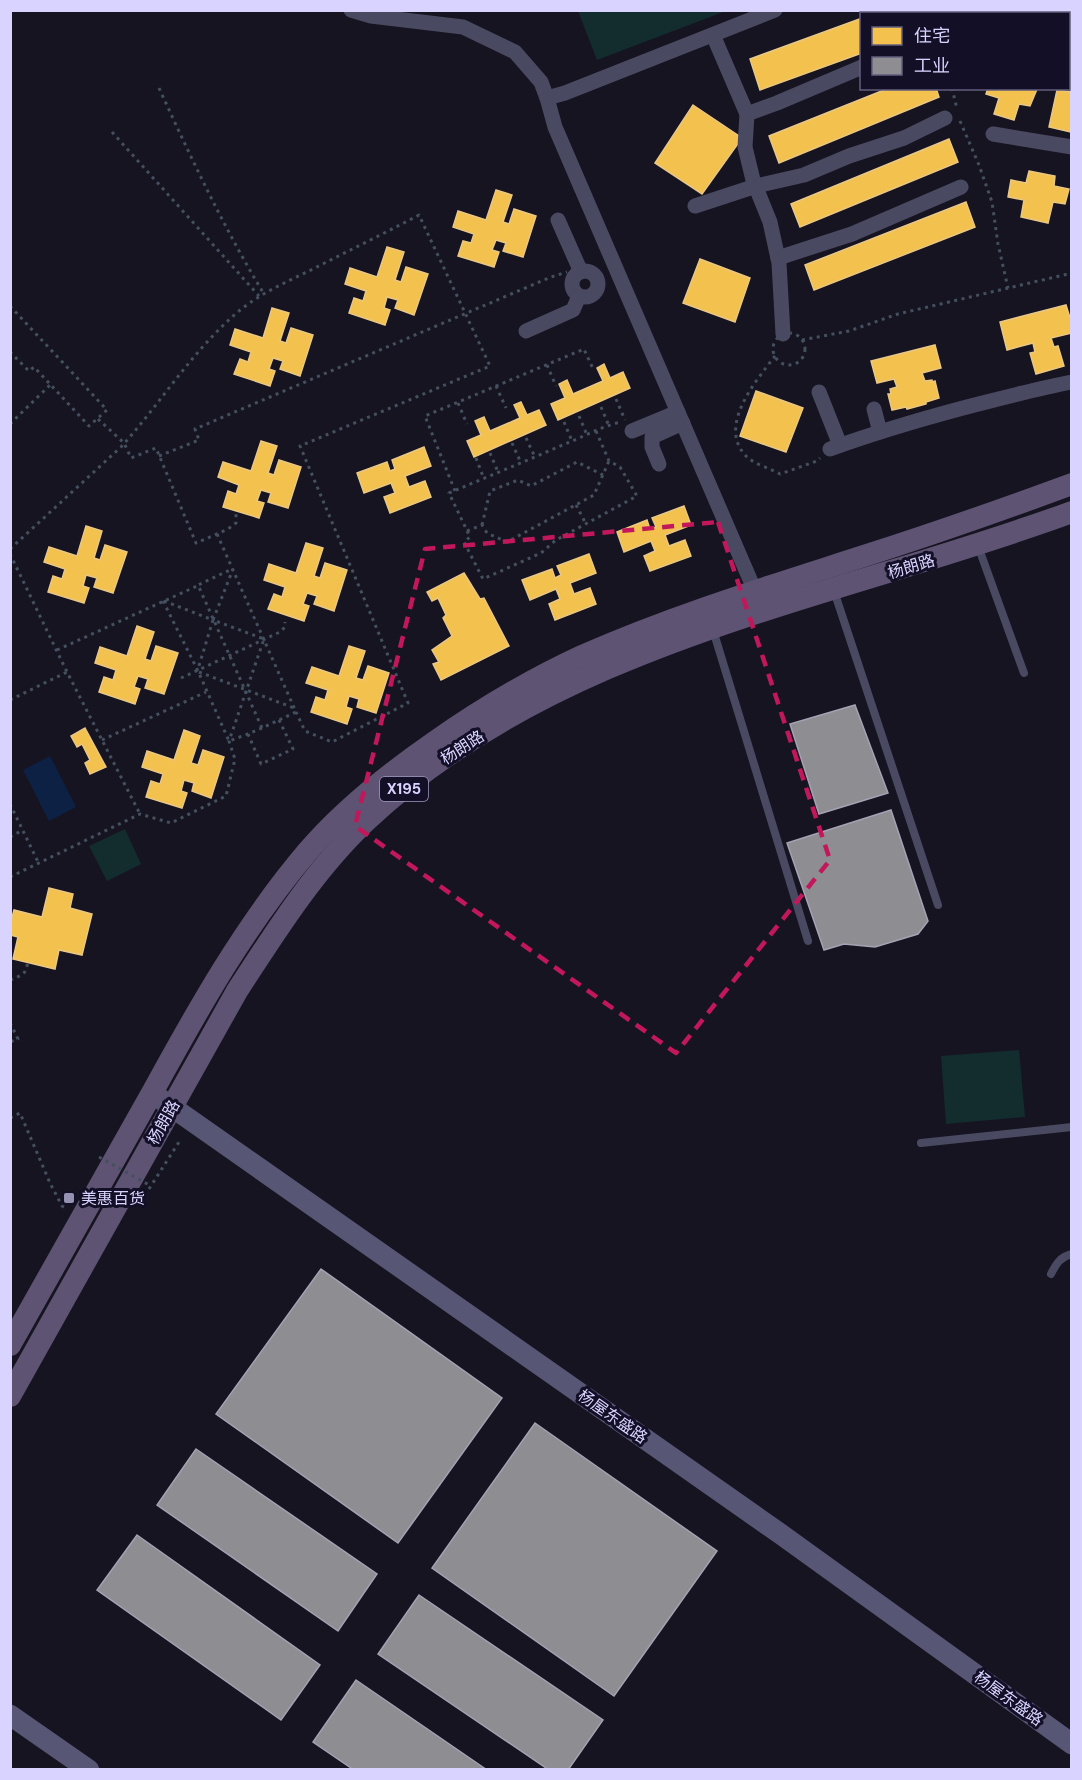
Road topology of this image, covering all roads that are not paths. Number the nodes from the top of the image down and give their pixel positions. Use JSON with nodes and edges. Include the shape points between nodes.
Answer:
{"nodes":[{"id":1,"x":351,"y":10,"type":"edge"},
{"id":2,"x":775,"y":10,"type":"edge"},
{"id":3,"x":713,"y":35,"type":"junction"},
{"id":4,"x":860,"y":67,"type":"edge"},
{"id":5,"x":547,"y":98,"type":"junction"},
{"id":6,"x":747,"y":114,"type":"junction"},
{"id":7,"x":945,"y":118,"type":"dead end"},
{"id":8,"x":993,"y":134,"type":"dead end"},
{"id":9,"x":1071,"y":147,"type":"edge"},
{"id":10,"x":756,"y":186,"type":"junction"},
{"id":11,"x":961,"y":187,"type":"dead end"},
{"id":12,"x":695,"y":206,"type":"dead end"},
{"id":13,"x":558,"y":220,"type":"dead end"},
{"id":14,"x":778,"y":258,"type":"junction"},
{"id":15,"x":616,"y":269,"type":"junction"},
{"id":16,"x":579,"y":273,"type":"junction"},
{"id":17,"x":596,"y":279,"type":"junction"},
{"id":18,"x":579,"y":296,"type":"junction"},
{"id":19,"x":526,"y":331,"type":"dead end"},
{"id":20,"x":783,"y":334,"type":"road end"},
{"id":21,"x":1071,"y":382,"type":"edge"},
{"id":22,"x":819,"y":392,"type":"dead end"},
{"id":23,"x":874,"y":409,"type":"dead end"},
{"id":24,"x":681,"y":418,"type":"junction"},
{"id":25,"x":632,"y":431,"type":"dead end"},
{"id":26,"x":880,"y":432,"type":"junction"},
{"id":27,"x":659,"y":464,"type":"dead end"},
{"id":28,"x":1071,"y":484,"type":"edge"},
{"id":29,"x":1071,"y":512,"type":"edge"},
{"id":30,"x":977,"y":545,"type":"junction"},
{"id":31,"x":755,"y":590,"type":"junction"},
{"id":32,"x":834,"y":590,"type":"junction"},
{"id":33,"x":764,"y":612,"type":"junction"},
{"id":34,"x":712,"y":629,"type":"junction"},
{"id":35,"x":1024,"y":673,"type":"dead end"},
{"id":36,"x":938,"y":905,"type":"dead end"},
{"id":37,"x":808,"y":940,"type":"dead end"},
{"id":38,"x":152,"y":1093,"type":"junction"},
{"id":39,"x":172,"y":1106,"type":"junction"},
{"id":40,"x":1071,"y":1127,"type":"edge"},
{"id":41,"x":921,"y":1143,"type":"dead end"},
{"id":42,"x":1071,"y":1254,"type":"edge"},
{"id":43,"x":1051,"y":1274,"type":"dead end"},
{"id":44,"x":14,"y":1330,"type":"edge"},
{"id":45,"x":10,"y":1396,"type":"edge"},
{"id":46,"x":10,"y":1715,"type":"edge"},
{"id":47,"x":1071,"y":1744,"type":"edge"},
{"id":48,"x":89,"y":1770,"type":"edge"}],
"edges":[{"from":1,"to":5,"type":"street","via":[[463,27],[515,52],[541,82]]},
{"from":2,"to":3,"type":"street"},
{"from":3,"to":5,"type":"street"},
{"from":3,"to":6,"type":"street"},
{"from":4,"to":6,"type":"street"},
{"from":5,"to":15,"type":"street","via":[[555,127]]},
{"from":6,"to":10,"type":"street","via":[[745,147]]},
{"from":7,"to":10,"type":"street","via":[[904,138],[804,175]]},
{"from":8,"to":9,"type":"street"},
{"from":10,"to":12,"type":"street"},
{"from":10,"to":14,"type":"street"},
{"from":11,"to":14,"type":"street","via":[[852,234]]},
{"from":13,"to":16,"type":"street"},
{"from":14,"to":20,"type":"street"},
{"from":15,"to":17,"type":"street"},
{"from":15,"to":24,"type":"street"},
{"from":16,"to":17,"type":"street","via":[[590,273]]},
{"from":16,"to":18,"type":"street","via":[[572,280]]},
{"from":17,"to":18,"type":"street","via":[[593,294]]},
{"from":18,"to":19,"type":"street","via":[[573,309]]},
{"from":21,"to":26,"type":"street"},
{"from":22,"to":26,"type":"street","via":[[835,447]]},
{"from":23,"to":26,"type":"street"},
{"from":24,"to":25,"type":"street"},
{"from":24,"to":27,"type":"street","via":[[652,437]]},
{"from":24,"to":31,"type":"street"},
{"from":28,"to":31,"type":"main road","name":"杨朗路","number":"X195","via":[[962,524]]},
{"from":29,"to":30,"type":"main road","name":"杨朗路","number":"X195"},
{"from":30,"to":32,"type":"main road","name":"杨朗路","number":"X195"},
{"from":30,"to":35,"type":"lane"},
{"from":31,"to":33,"type":"street"},
{"from":31,"to":38,"type":"main road","name":"杨朗路","number":"X195","via":[[580,657],[457,726],[371,789],[338,819],[271,897],[223,969]]},
{"from":32,"to":33,"type":"main road","name":"杨朗路","number":"X195"},
{"from":32,"to":36,"type":"lane"},
{"from":33,"to":34,"type":"main road","name":"杨朗路","number":"X195"},
{"from":34,"to":37,"type":"lane"},
{"from":34,"to":39,"type":"main road","name":"杨朗路","number":"X195","via":[[583,680],[494,726],[417,778],[366,821],[330,858],[266,946]]},
{"from":38,"to":39,"type":"street","name":"杨屋东盛路"},
{"from":38,"to":44,"type":"main road","name":"杨朗路","number":"X195"},
{"from":39,"to":45,"type":"main road","name":"杨朗路","number":"X195"},
{"from":39,"to":47,"type":"street","name":"杨屋东盛路","via":[[782,1535]]},
{"from":40,"to":41,"type":"lane"},
{"from":42,"to":43,"type":"lane","via":[[1057,1263]]},
{"from":46,"to":48,"type":"street"}]}
